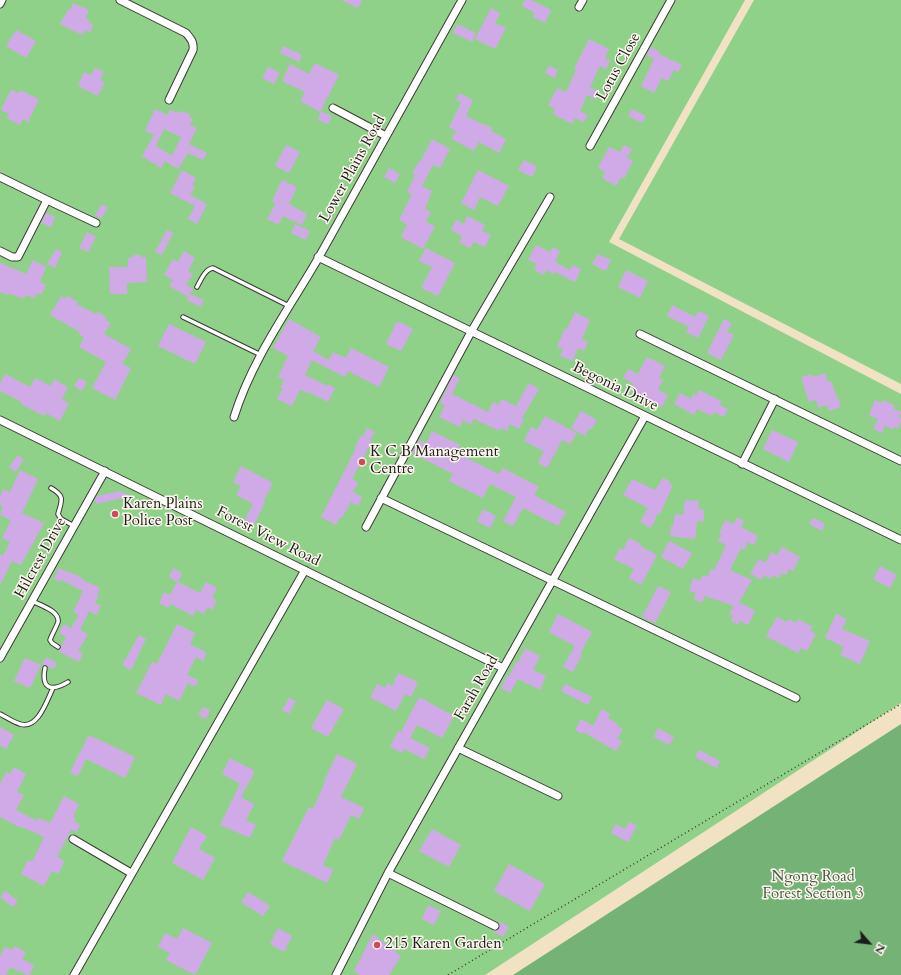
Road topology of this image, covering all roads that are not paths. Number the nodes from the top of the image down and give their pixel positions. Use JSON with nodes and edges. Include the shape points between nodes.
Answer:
{"nodes":[{"id":1,"x":2,"y":0,"type":"edge"},
{"id":2,"x":120,"y":0,"type":"edge"},
{"id":3,"x":462,"y":0,"type":"edge"},
{"id":4,"x":583,"y":0,"type":"edge"},
{"id":5,"x":671,"y":0,"type":"edge"},
{"id":6,"x":0,"y":4,"type":"edge"},
{"id":7,"x":579,"y":7,"type":"dead end"},
{"id":8,"x":168,"y":100,"type":"dead end"},
{"id":9,"x":333,"y":108,"type":"dead end"},
{"id":10,"x":386,"y":136,"type":"junction"},
{"id":11,"x":590,"y":146,"type":"dead end"},
{"id":12,"x":0,"y":177,"type":"edge"},
{"id":13,"x":550,"y":197,"type":"dead end"},
{"id":14,"x":46,"y":200,"type":"junction"},
{"id":15,"x":96,"y":223,"type":"dead end"},
{"id":16,"x":0,"y":251,"type":"edge"},
{"id":17,"x":318,"y":257,"type":"junction"},
{"id":18,"x":197,"y":287,"type":"dead end"},
{"id":19,"x":290,"y":306,"type":"junction"},
{"id":20,"x":183,"y":317,"type":"dead end"},
{"id":21,"x":470,"y":332,"type":"junction"},
{"id":22,"x":640,"y":334,"type":"dead end"},
{"id":23,"x":263,"y":352,"type":"junction"},
{"id":24,"x":775,"y":399,"type":"junction"},
{"id":25,"x":645,"y":416,"type":"junction"},
{"id":26,"x":234,"y":417,"type":"dead end"},
{"id":27,"x":0,"y":420,"type":"edge"},
{"id":28,"x":901,"y":461,"type":"edge"},
{"id":29,"x":742,"y":464,"type":"junction"},
{"id":30,"x":105,"y":471,"type":"junction"},
{"id":31,"x":51,"y":488,"type":"dead end"},
{"id":32,"x":381,"y":498,"type":"junction"},
{"id":33,"x":74,"y":526,"type":"junction"},
{"id":34,"x":366,"y":527,"type":"dead end"},
{"id":35,"x":901,"y":540,"type":"edge"},
{"id":36,"x":305,"y":570,"type":"junction"},
{"id":37,"x":553,"y":580,"type":"junction"},
{"id":38,"x":32,"y":601,"type":"junction"},
{"id":39,"x":58,"y":647,"type":"dead end"},
{"id":40,"x":0,"y":658,"type":"edge"},
{"id":41,"x":46,"y":668,"type":"dead end"},
{"id":42,"x":503,"y":668,"type":"junction"},
{"id":43,"x":68,"y":682,"type":"dead end"},
{"id":44,"x":53,"y":688,"type":"junction"},
{"id":45,"x":796,"y":698,"type":"dead end"},
{"id":46,"x":0,"y":714,"type":"edge"},
{"id":47,"x":458,"y":748,"type":"junction"},
{"id":48,"x":558,"y":796,"type":"dead end"},
{"id":49,"x":73,"y":839,"type":"dead end"},
{"id":50,"x":132,"y":873,"type":"junction"},
{"id":51,"x":388,"y":873,"type":"junction"},
{"id":52,"x":495,"y":926,"type":"dead end"},
{"id":53,"x":74,"y":975,"type":"edge"},
{"id":54,"x":336,"y":975,"type":"edge"}],
"edges":[{"from":1,"to":6,"type":"street"},
{"from":2,"to":8,"type":"street","via":[[186,33],[194,44],[194,50]]},
{"from":3,"to":10,"type":"street","name":"Lower Plains Road"},
{"from":4,"to":7,"type":"street"},
{"from":5,"to":11,"type":"street","name":"Lotus Close"},
{"from":9,"to":10,"type":"street"},
{"from":10,"to":17,"type":"street","name":"Lower Plains Road"},
{"from":12,"to":14,"type":"street"},
{"from":13,"to":21,"type":"street"},
{"from":14,"to":15,"type":"street"},
{"from":14,"to":16,"type":"street","via":[[18,257]]},
{"from":17,"to":19,"type":"street","name":"Lower Plains Road"},
{"from":17,"to":21,"type":"street","name":"Begonia Drive"},
{"from":18,"to":19,"type":"lane","via":[[207,271],[213,268]]},
{"from":19,"to":23,"type":"street","name":"Lower Plains Road"},
{"from":20,"to":23,"type":"lane"},
{"from":21,"to":25,"type":"street","name":"Begonia Drive"},
{"from":21,"to":32,"type":"street"},
{"from":22,"to":24,"type":"street"},
{"from":23,"to":26,"type":"street","name":"Lower Plains Road","via":[[241,395]]},
{"from":24,"to":28,"type":"street"},
{"from":24,"to":29,"type":"street"},
{"from":25,"to":29,"type":"street","name":"Begonia Drive"},
{"from":25,"to":37,"type":"street","name":"Farah Road"},
{"from":27,"to":30,"type":"street","name":"Forest View Road"},
{"from":29,"to":35,"type":"street","name":"Begonia Drive"},
{"from":30,"to":33,"type":"street","name":"Hilcrest Drive"},
{"from":30,"to":36,"type":"street","name":"Forest View Road"},
{"from":31,"to":33,"type":"lane","via":[[61,494],[59,517]]},
{"from":32,"to":34,"type":"street"},
{"from":32,"to":37,"type":"street"},
{"from":33,"to":38,"type":"street","name":"Hilcrest Drive"},
{"from":36,"to":42,"type":"street","name":"Forest View Road"},
{"from":36,"to":50,"type":"street"},
{"from":37,"to":42,"type":"street","name":"Farah Road"},
{"from":37,"to":45,"type":"street"},
{"from":38,"to":39,"type":"lane","via":[[58,616],[50,640]]},
{"from":38,"to":40,"type":"street","name":"Hilcrest Drive"},
{"from":41,"to":44,"type":"lane","via":[[44,682]]},
{"from":42,"to":47,"type":"street","name":"Farah Road"},
{"from":43,"to":44,"type":"lane"},
{"from":44,"to":46,"type":"lane","via":[[37,718],[31,723],[20,724]]},
{"from":47,"to":48,"type":"street"},
{"from":47,"to":51,"type":"street","name":"Farah Road"},
{"from":49,"to":50,"type":"street"},
{"from":50,"to":53,"type":"street"},
{"from":51,"to":52,"type":"street"},
{"from":51,"to":54,"type":"street","name":"Farah Road"}]}
